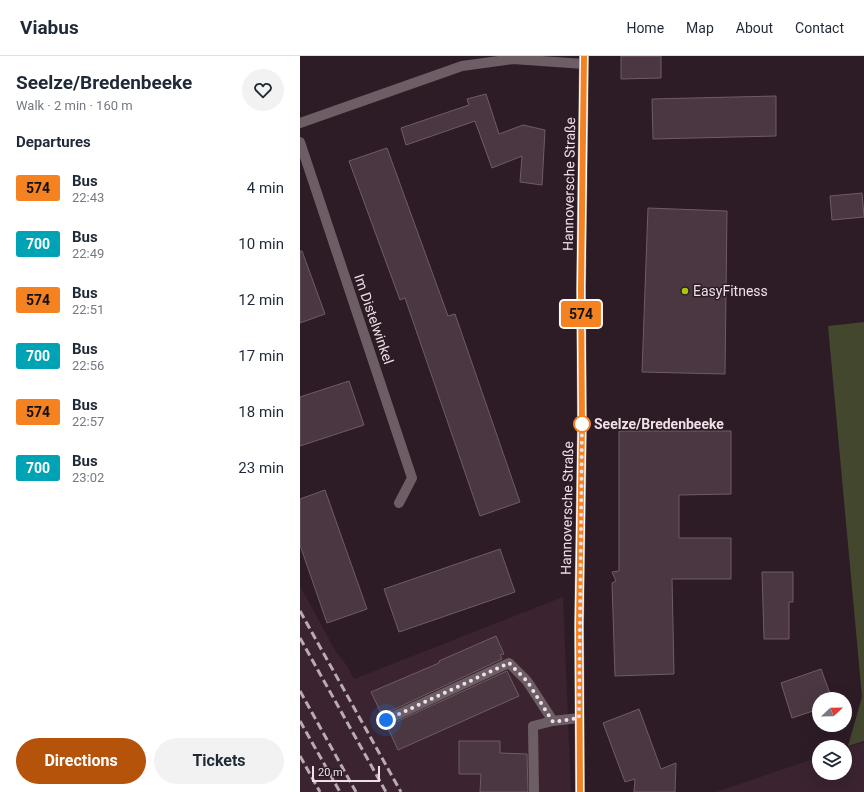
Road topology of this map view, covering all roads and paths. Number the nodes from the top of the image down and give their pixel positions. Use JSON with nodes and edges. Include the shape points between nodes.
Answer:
{"nodes":[{"id":1,"x":584,"y":60,"type":"edge"},
{"id":2,"x":300,"y":122,"type":"edge"},
{"id":3,"x":300,"y":142,"type":"edge"},
{"id":4,"x":400,"y":503,"type":"dead end"},
{"id":5,"x":579,"y":718,"type":"junction"},
{"id":6,"x":386,"y":720,"type":"dead end"},
{"id":7,"x":553,"y":722,"type":"junction"},
{"id":8,"x":534,"y":792,"type":"edge"},
{"id":9,"x":580,"y":792,"type":"edge"}],
"edges":[{"from":1,"to":2,"type":"street","via":[[513,59],[462,66]]},
{"from":1,"to":5,"type":"street","name":"Hannoversche Straße"},
{"from":3,"to":4,"type":"street","name":"Im Distelwinkel","via":[[412,478]]},
{"from":5,"to":7,"type":"street"},
{"from":5,"to":9,"type":"street","name":"Hannoversche Straße"},
{"from":6,"to":7,"type":"street","via":[[509,663],[527,681]]},
{"from":7,"to":8,"type":"street","via":[[533,726]]}]}
